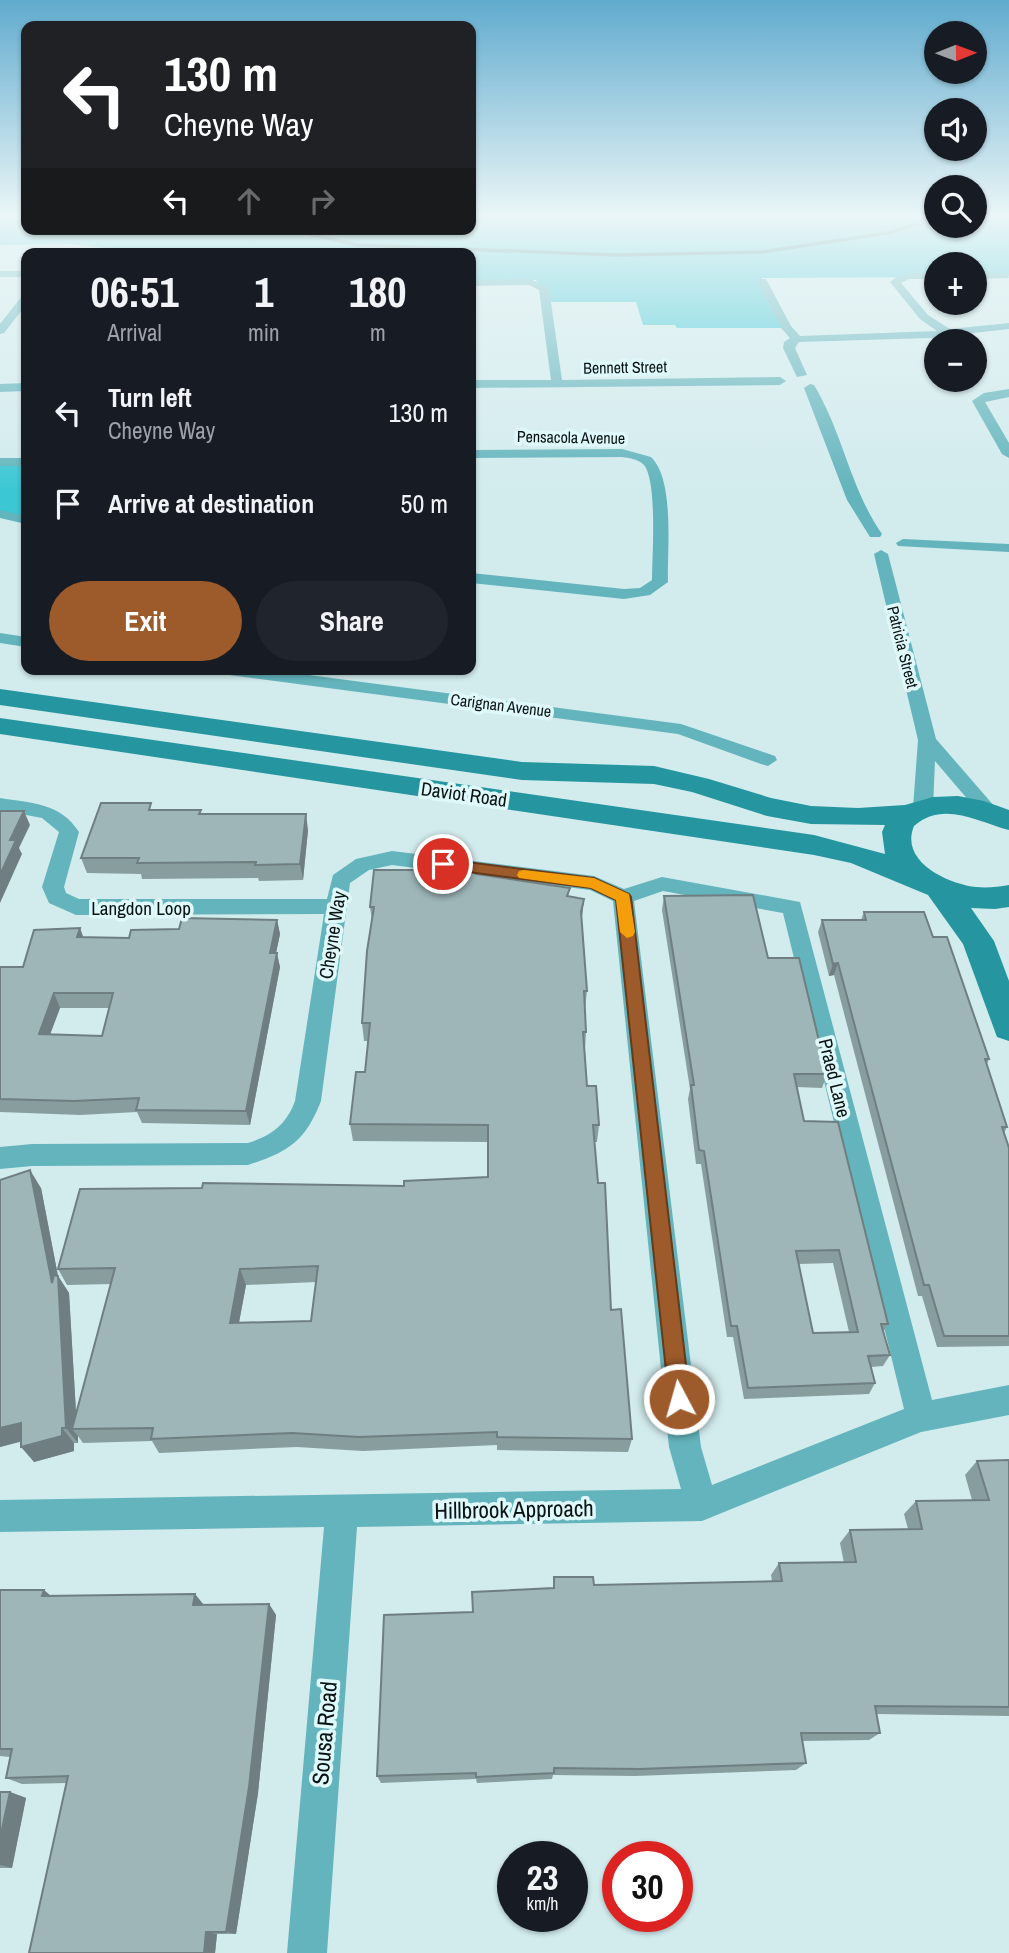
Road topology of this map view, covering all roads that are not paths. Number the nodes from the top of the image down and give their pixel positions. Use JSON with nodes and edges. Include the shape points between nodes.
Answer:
{"nodes":[{"id":1,"x":18,"y":308,"type":"edge"},
{"id":2,"x":547,"y":308,"type":"edge"},
{"id":3,"x":776,"y":308,"type":"edge"},
{"id":4,"x":917,"y":308,"type":"edge"},
{"id":5,"x":1009,"y":326,"type":"edge"},
{"id":6,"x":942,"y":329,"type":"edge"},
{"id":7,"x":983,"y":329,"type":"edge"},
{"id":8,"x":1,"y":331,"type":"edge"},
{"id":9,"x":924,"y":334,"type":"edge"},
{"id":10,"x":797,"y":339,"type":"junction"},
{"id":11,"x":801,"y":375,"type":"junction"},
{"id":12,"x":476,"y":384,"type":"edge"},
{"id":13,"x":557,"y":384,"type":"junction"},
{"id":14,"x":795,"y":386,"type":"junction"},
{"id":15,"x":0,"y":387,"type":"edge"},
{"id":16,"x":21,"y":387,"type":"edge"},
{"id":17,"x":1009,"y":393,"type":"edge"},
{"id":18,"x":476,"y":454,"type":"edge"},
{"id":19,"x":1009,"y":454,"type":"edge"},
{"id":20,"x":21,"y":461,"type":"edge"},
{"id":21,"x":0,"y":462,"type":"edge"},
{"id":22,"x":0,"y":514,"type":"edge"},
{"id":23,"x":21,"y":519,"type":"edge"},
{"id":24,"x":871,"y":544,"type":"junction"},
{"id":25,"x":1009,"y":548,"type":"edge"},
{"id":26,"x":476,"y":579,"type":"edge"},
{"id":27,"x":0,"y":638,"type":"edge"},
{"id":28,"x":21,"y":641,"type":"edge"},
{"id":29,"x":267,"y":675,"type":"edge"},
{"id":30,"x":0,"y":697,"type":"edge"},
{"id":31,"x":0,"y":726,"type":"edge"},
{"id":32,"x":927,"y":740,"type":"junction"},
{"id":33,"x":768,"y":760,"type":"dead end"},
{"id":34,"x":0,"y":804,"type":"edge"},
{"id":35,"x":917,"y":811,"type":"junction"},
{"id":36,"x":998,"y":816,"type":"edge"},
{"id":37,"x":931,"y":884,"type":"junction"},
{"id":38,"x":1009,"y":896,"type":"edge"},
{"id":39,"x":624,"y":897,"type":"junction"},
{"id":40,"x":335,"y":906,"type":"junction"},
{"id":41,"x":1009,"y":1028,"type":"edge"},
{"id":42,"x":0,"y":1158,"type":"edge"},
{"id":43,"x":1009,"y":1400,"type":"edge"},
{"id":44,"x":921,"y":1417,"type":"junction"},
{"id":45,"x":702,"y":1505,"type":"junction"},
{"id":46,"x":342,"y":1512,"type":"junction"},
{"id":47,"x":0,"y":1516,"type":"edge"},
{"id":48,"x":307,"y":1953,"type":"edge"}],
"edges":[{"from":1,"to":8,"type":"street"},
{"from":2,"to":13,"type":"street"},
{"from":3,"to":10,"type":"street"},
{"from":4,"to":6,"type":"street"},
{"from":5,"to":7,"type":"street"},
{"from":9,"to":10,"type":"street"},
{"from":10,"to":11,"type":"street","via":[[789,348]]},
{"from":11,"to":14,"type":"street","name":"Bennett Street","via":[[784,376]]},
{"from":11,"to":14,"type":"street","name":"Patricia Street","via":[[817,382]]},
{"from":12,"to":13,"type":"street","name":"Bennett Street"},
{"from":13,"to":14,"type":"street","name":"Bennett Street"},
{"from":14,"to":24,"type":"street","name":"Patricia Street","via":[[821,408]]},
{"from":15,"to":16,"type":"street"},
{"from":17,"to":19,"type":"street","via":[[978,401]]},
{"from":18,"to":26,"type":"street","name":"Pensacola Avenue","via":[[622,453],[642,457],[651,465],[659,497],[660,582],[643,592],[624,594]]},
{"from":20,"to":21,"type":"street"},
{"from":22,"to":23,"type":"street"},
{"from":24,"to":25,"type":"street","via":[[892,536],[904,543]]},
{"from":24,"to":32,"type":"street","name":"Patricia Street"},
{"from":27,"to":28,"type":"street"},
{"from":29,"to":33,"type":"street","name":"Carignan Avenue","via":[[681,729]]},
{"from":30,"to":35,"type":"street","name":"Daviot Road","via":[[522,771],[654,775],[811,815],[858,817]]},
{"from":31,"to":37,"type":"street","name":"Daviot Road","via":[[814,845],[858,855]]},
{"from":32,"to":35,"type":"street","name":"Patricia Street"},
{"from":32,"to":36,"type":"street","name":"Patricia Street"},
{"from":34,"to":40,"type":"street","name":"Langdon Loop","via":[[65,821],[69,832],[53,887],[57,898],[76,907]]},
{"from":35,"to":36,"type":"street","name":"Daviot Road","via":[[954,805]]},
{"from":35,"to":37,"type":"street","via":[[898,828],[897,847],[902,859]]},
{"from":37,"to":38,"type":"street","name":"Daviot Road","via":[[978,898]]},
{"from":37,"to":41,"type":"street","via":[[978,941]]},
{"from":39,"to":40,"type":"street","name":"Cheyne Way","via":[[594,883],[392,858],[363,864],[340,880]]},
{"from":39,"to":44,"type":"street","name":"Praed Lane","via":[[662,884],[792,907]]},
{"from":39,"to":45,"type":"street","via":[[685,1447]]},
{"from":40,"to":42,"type":"street","name":"Cheyne Way","via":[[308,1101],[292,1132],[274,1146],[248,1154]]},
{"from":43,"to":44,"type":"street","name":"Hillbrook Approach"},
{"from":44,"to":45,"type":"street","name":"Hillbrook Approach"},
{"from":45,"to":46,"type":"street","name":"Hillbrook Approach"},
{"from":46,"to":47,"type":"street","name":"Hillbrook Approach"},
{"from":46,"to":48,"type":"street","name":"Sousa Road"}]}
